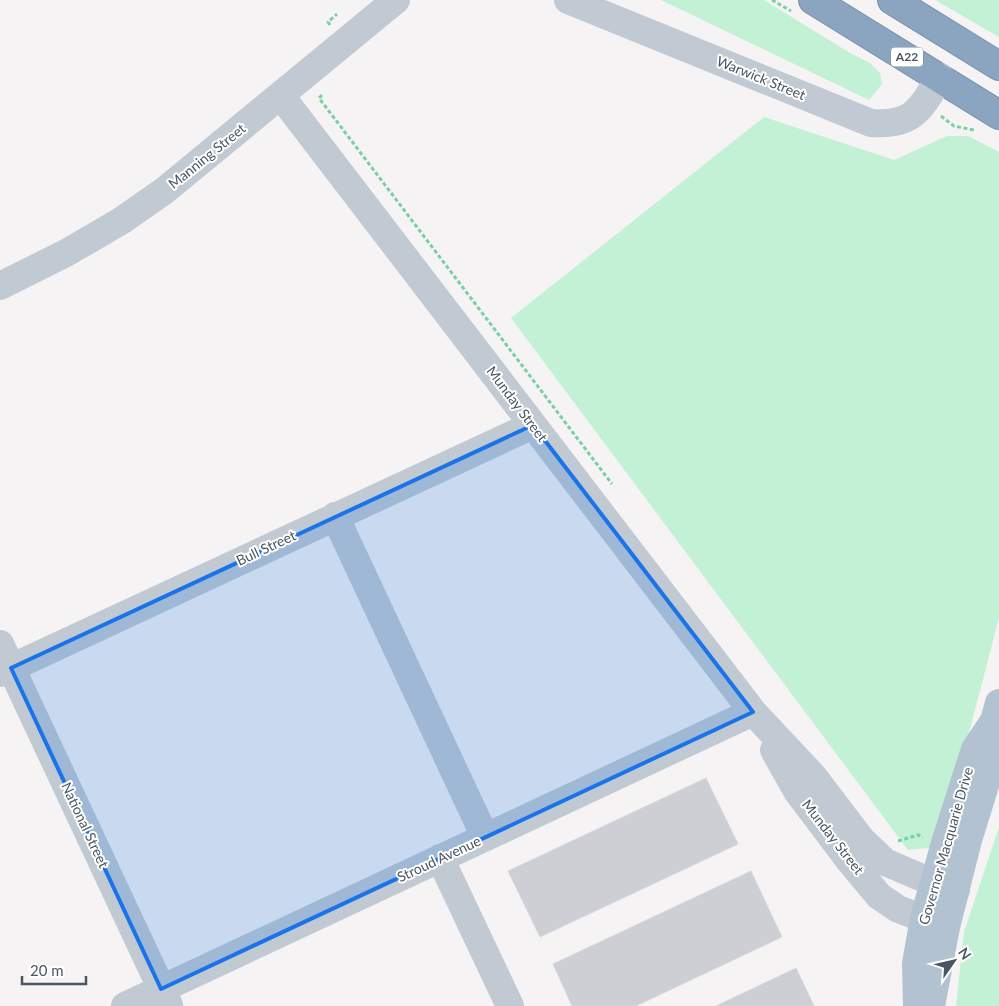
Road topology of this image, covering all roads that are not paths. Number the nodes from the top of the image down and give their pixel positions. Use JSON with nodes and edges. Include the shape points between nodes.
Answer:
{"nodes":[{"id":1,"x":396,"y":0,"type":"edge"},
{"id":2,"x":568,"y":0,"type":"edge"},
{"id":3,"x":813,"y":0,"type":"edge"},
{"id":4,"x":892,"y":0,"type":"edge"},
{"id":5,"x":999,"y":66,"type":"edge"},
{"id":6,"x":940,"y":77,"type":"junction"},
{"id":7,"x":281,"y":96,"type":"junction"},
{"id":8,"x":989,"y":123,"type":"edge"},
{"id":9,"x":0,"y":286,"type":"edge"},
{"id":10,"x":533,"y":425,"type":"junction"},
{"id":11,"x":335,"y":516,"type":"junction"},
{"id":12,"x":4,"y":662,"type":"edge"},
{"id":13,"x":753,"y":712,"type":"junction"},
{"id":14,"x":996,"y":712,"type":"edge"},
{"id":15,"x":485,"y":837,"type":"junction"},
{"id":16,"x":440,"y":858,"type":"junction"},
{"id":17,"x":945,"y":886,"type":"junction"},
{"id":18,"x":935,"y":923,"type":"junction"},
{"id":19,"x":165,"y":998,"type":"edge"},
{"id":20,"x":125,"y":1006,"type":"edge"},
{"id":21,"x":510,"y":1006,"type":"edge"},
{"id":22,"x":917,"y":1006,"type":"edge"},
{"id":23,"x":931,"y":1006,"type":"edge"}],
"edges":[{"from":1,"to":7,"type":"street","name":"Manning Street"},
{"from":2,"to":6,"type":"street","name":"Warwick Street","via":[[871,123],[908,118],[924,103]]},
{"from":3,"to":6,"type":"highway","number":"A22"},
{"from":4,"to":5,"type":"highway"},
{"from":6,"to":8,"type":"highway","number":"A22"},
{"from":7,"to":9,"type":"street","name":"Manning Street","via":[[164,191],[120,222]]},
{"from":7,"to":10,"type":"street","name":"Munday Street"},
{"from":10,"to":11,"type":"street","name":"Bull Street"},
{"from":10,"to":13,"type":"street","name":"Munday Street"},
{"from":11,"to":12,"type":"street","name":"Bull Street"},
{"from":11,"to":15,"type":"street"},
{"from":12,"to":19,"type":"street","name":"National Street"},
{"from":13,"to":15,"type":"street","name":"Stroud Avenue"},
{"from":13,"to":17,"type":"street","name":"Munday Street","via":[[813,776],[861,839],[885,862]]},
{"from":13,"to":18,"type":"street","name":"Munday Street","via":[[797,791],[880,896],[898,909]]},
{"from":14,"to":17,"type":"main road","name":"Governor Macquarie Drive","via":[[995,752],[968,840]]},
{"from":15,"to":16,"type":"street","name":"Stroud Avenue"},
{"from":16,"to":19,"type":"street","name":"Stroud Avenue"},
{"from":16,"to":21,"type":"street"},
{"from":17,"to":18,"type":"main road","name":"Governor Macquarie Drive"},
{"from":18,"to":22,"type":"main road","name":"Governor Macquarie Drive","via":[[916,964]]},
{"from":18,"to":23,"type":"main road","name":"Governor Macquarie Drive"},
{"from":19,"to":20,"type":"street","name":"Stroud Avenue"}]}
